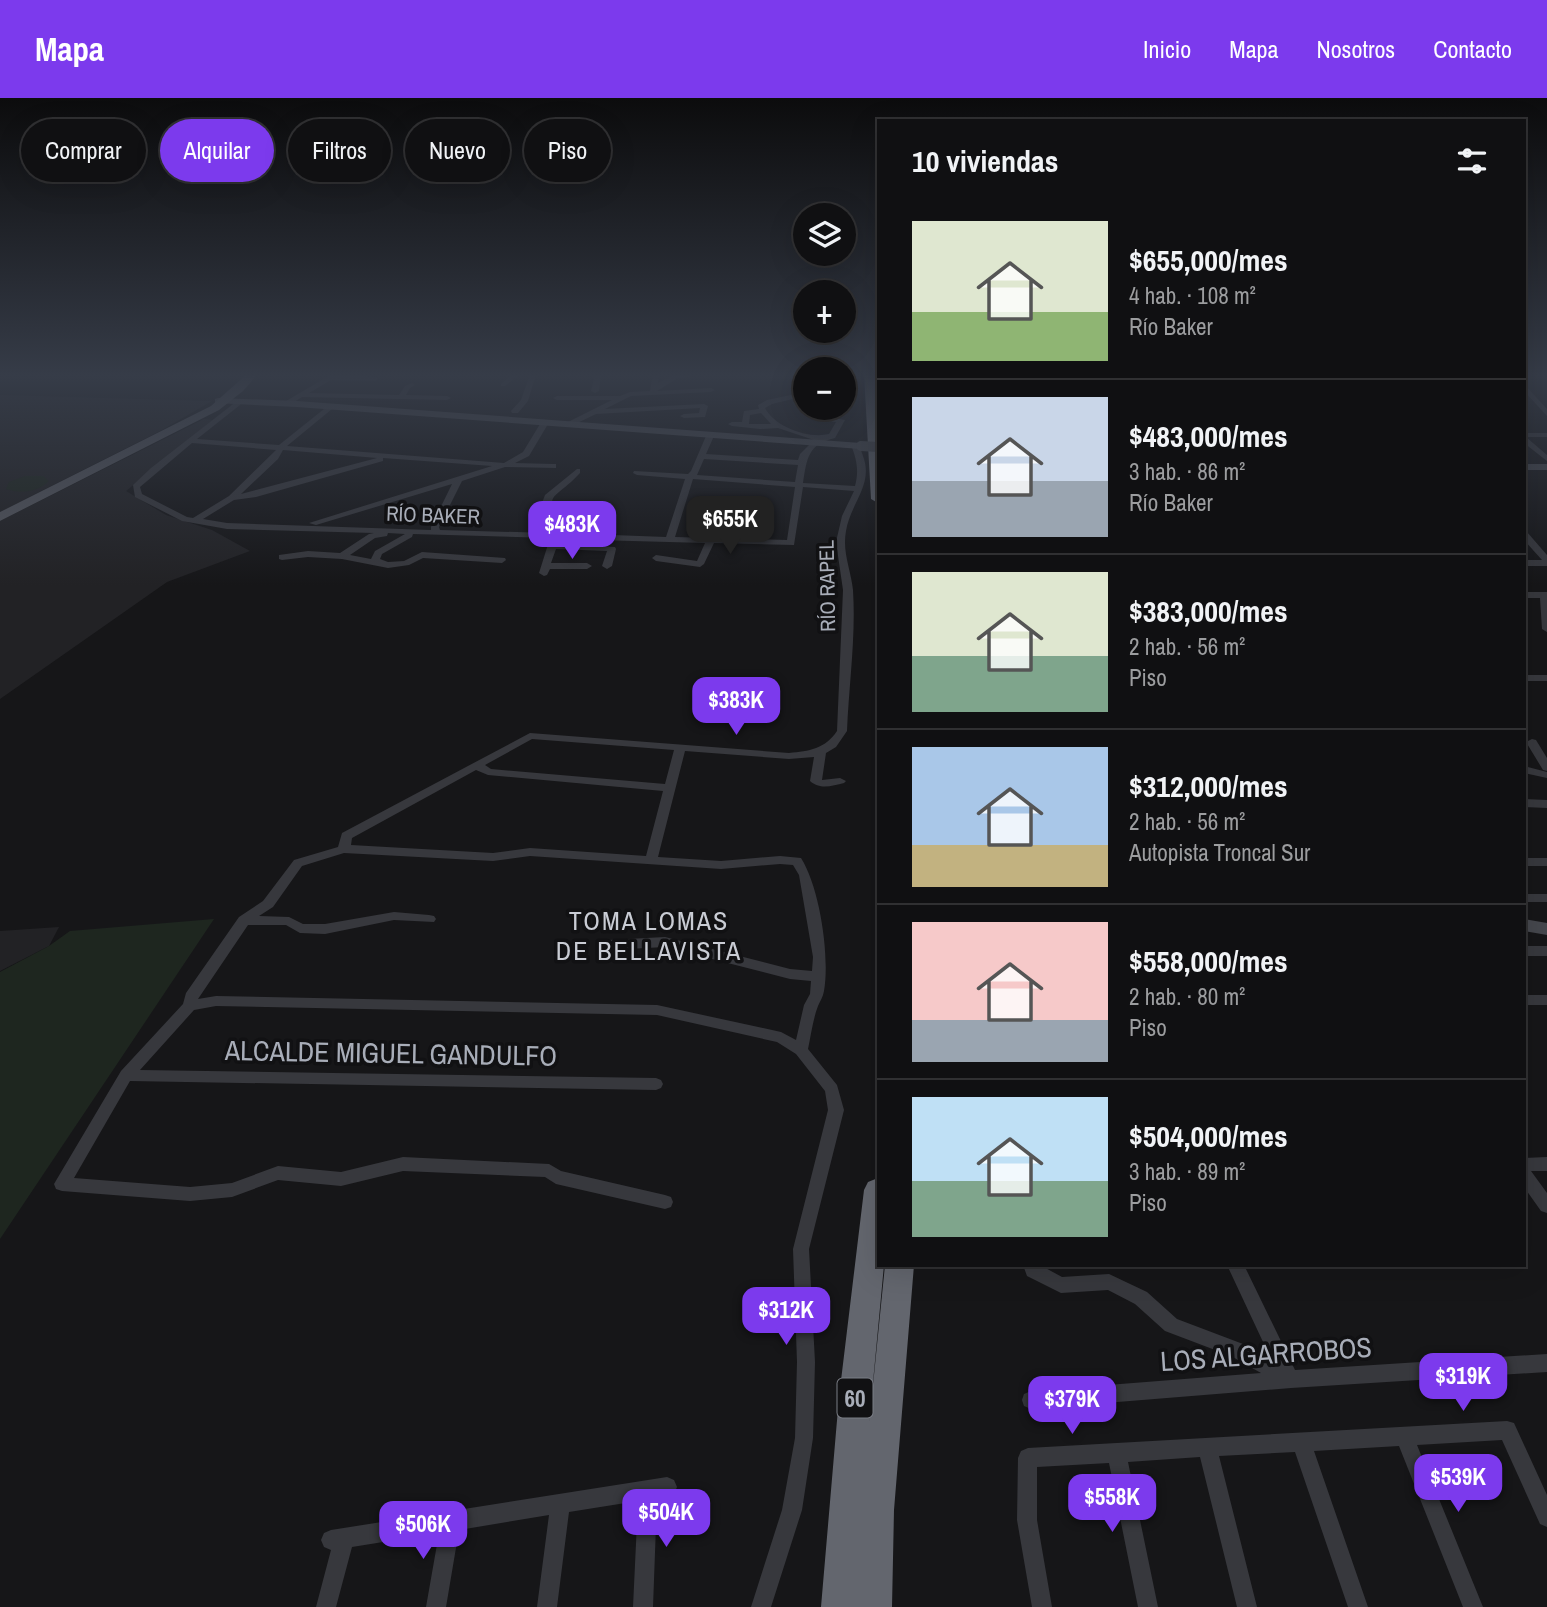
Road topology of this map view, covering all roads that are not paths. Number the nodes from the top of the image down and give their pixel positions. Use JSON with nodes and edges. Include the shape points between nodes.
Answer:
{"nodes":[{"id":1,"x":143,"y":444,"type":"edge"},
{"id":2,"x":187,"y":444,"type":"edge"},
{"id":3,"x":253,"y":444,"type":"edge"},
{"id":4,"x":532,"y":444,"type":"edge"},
{"id":5,"x":706,"y":444,"type":"edge"},
{"id":6,"x":814,"y":444,"type":"edge"},
{"id":7,"x":852,"y":444,"type":"edge"},
{"id":8,"x":875,"y":444,"type":"edge"},
{"id":9,"x":1532,"y":444,"type":"edge"},
{"id":10,"x":858,"y":445,"type":"junction"},
{"id":11,"x":282,"y":446,"type":"junction"},
{"id":12,"x":877,"y":447,"type":"edge"},
{"id":13,"x":391,"y":456,"type":"junction"},
{"id":14,"x":701,"y":456,"type":"junction"},
{"id":15,"x":1547,"y":459,"type":"edge"},
{"id":16,"x":802,"y":463,"type":"junction"},
{"id":17,"x":505,"y":466,"type":"junction"},
{"id":18,"x":553,"y":466,"type":"dead end"},
{"id":19,"x":1526,"y":467,"type":"edge"},
{"id":20,"x":1547,"y":467,"type":"edge"},
{"id":21,"x":577,"y":471,"type":"dead end"},
{"id":22,"x":637,"y":473,"type":"dead end"},
{"id":23,"x":690,"y":477,"type":"junction"},
{"id":24,"x":458,"y":480,"type":"junction"},
{"id":25,"x":141,"y":481,"type":"joint"},
{"id":26,"x":799,"y":483,"type":"junction"},
{"id":27,"x":877,"y":483,"type":"edge"},
{"id":28,"x":860,"y":489,"type":"junction"},
{"id":29,"x":232,"y":498,"type":"junction"},
{"id":30,"x":0,"y":517,"type":"edge"},
{"id":31,"x":194,"y":521,"type":"junction"},
{"id":32,"x":299,"y":527,"type":"junction"},
{"id":33,"x":436,"y":531,"type":"junction"},
{"id":34,"x":426,"y":533,"type":"junction"},
{"id":35,"x":409,"y":534,"type":"junction"},
{"id":36,"x":479,"y":534,"type":"junction"},
{"id":37,"x":556,"y":534,"type":"junction"},
{"id":38,"x":1526,"y":536,"type":"edge"},
{"id":39,"x":670,"y":538,"type":"junction"},
{"id":40,"x":711,"y":540,"type":"junction"},
{"id":41,"x":551,"y":546,"type":"junction"},
{"id":42,"x":422,"y":555,"type":"junction"},
{"id":43,"x":342,"y":556,"type":"junction"},
{"id":44,"x":282,"y":557,"type":"dead end"},
{"id":45,"x":656,"y":558,"type":"dead end"},
{"id":46,"x":474,"y":559,"type":"junction"},
{"id":47,"x":502,"y":560,"type":"dead end"},
{"id":48,"x":1547,"y":562,"type":"edge"},
{"id":49,"x":379,"y":563,"type":"junction"},
{"id":50,"x":1526,"y":563,"type":"edge"},
{"id":51,"x":587,"y":566,"type":"dead end"},
{"id":52,"x":607,"y":566,"type":"dead end"},
{"id":53,"x":1526,"y":595,"type":"edge"},
{"id":54,"x":1546,"y":595,"type":"edge"},
{"id":55,"x":1547,"y":629,"type":"edge"},
{"id":56,"x":1526,"y":678,"type":"edge"},
{"id":57,"x":1547,"y":678,"type":"edge"},
{"id":58,"x":1532,"y":742,"type":"dead end"},
{"id":59,"x":680,"y":749,"type":"junction"},
{"id":60,"x":820,"y":753,"type":"junction"},
{"id":61,"x":476,"y":765,"type":"junction"},
{"id":62,"x":1547,"y":768,"type":"edge"},
{"id":63,"x":1526,"y":769,"type":"edge"},
{"id":64,"x":1547,"y":774,"type":"edge"},
{"id":65,"x":840,"y":781,"type":"dead end"},
{"id":66,"x":670,"y":788,"type":"junction"},
{"id":67,"x":1526,"y":803,"type":"edge"},
{"id":68,"x":1547,"y":804,"type":"edge"},
{"id":69,"x":344,"y":849,"type":"junction"},
{"id":70,"x":651,"y":860,"type":"junction"},
{"id":71,"x":1526,"y":862,"type":"edge"},
{"id":72,"x":1547,"y":862,"type":"edge"},
{"id":73,"x":1526,"y":898,"type":"edge"},
{"id":74,"x":1547,"y":898,"type":"edge"},
{"id":75,"x":268,"y":904,"type":"junction"},
{"id":76,"x":429,"y":919,"type":"dead end"},
{"id":77,"x":244,"y":920,"type":"junction"},
{"id":78,"x":289,"y":921,"type":"junction"},
{"id":79,"x":609,"y":945,"type":"dead end"},
{"id":80,"x":1526,"y":951,"type":"edge"},
{"id":81,"x":1547,"y":951,"type":"edge"},
{"id":82,"x":820,"y":977,"type":"junction"},
{"id":83,"x":1526,"y":1000,"type":"edge"},
{"id":84,"x":1547,"y":1000,"type":"edge"},
{"id":85,"x":190,"y":1006,"type":"junction"},
{"id":86,"x":801,"y":1050,"type":"junction"},
{"id":87,"x":126,"y":1075,"type":"junction"},
{"id":88,"x":656,"y":1084,"type":"dead end"},
{"id":89,"x":1547,"y":1164,"type":"edge"},
{"id":90,"x":1526,"y":1165,"type":"edge"},
{"id":91,"x":1526,"y":1177,"type":"edge"},
{"id":92,"x":877,"y":1199,"type":"edge"},
{"id":93,"x":665,"y":1202,"type":"dead end"},
{"id":94,"x":1547,"y":1206,"type":"edge"},
{"id":95,"x":900,"y":1267,"type":"edge"},
{"id":96,"x":1032,"y":1267,"type":"edge"},
{"id":97,"x":1237,"y":1267,"type":"edge"},
{"id":98,"x":1547,"y":1363,"type":"edge"},
{"id":99,"x":1291,"y":1379,"type":"junction"},
{"id":100,"x":1031,"y":1400,"type":"dead end"},
{"id":101,"x":1405,"y":1437,"type":"junction"},
{"id":102,"x":1301,"y":1442,"type":"junction"},
{"id":103,"x":1207,"y":1448,"type":"junction"},
{"id":104,"x":1117,"y":1453,"type":"junction"},
{"id":105,"x":560,"y":1503,"type":"junction"},
{"id":106,"x":1547,"y":1517,"type":"edge"},
{"id":107,"x":451,"y":1521,"type":"junction"},
{"id":108,"x":326,"y":1607,"type":"edge"},
{"id":109,"x":436,"y":1607,"type":"edge"},
{"id":110,"x":547,"y":1607,"type":"edge"},
{"id":111,"x":643,"y":1607,"type":"edge"},
{"id":112,"x":761,"y":1607,"type":"edge"},
{"id":113,"x":839,"y":1607,"type":"edge"},
{"id":114,"x":874,"y":1607,"type":"edge"},
{"id":115,"x":1042,"y":1607,"type":"edge"},
{"id":116,"x":1148,"y":1607,"type":"edge"},
{"id":117,"x":1247,"y":1607,"type":"edge"},
{"id":118,"x":1358,"y":1607,"type":"edge"},
{"id":119,"x":1473,"y":1607,"type":"edge"}],
"edges":[{"from":1,"to":30,"type":"main road"},
{"from":2,"to":25,"type":"street"},
{"from":3,"to":11,"type":"street"},
{"from":4,"to":17,"type":"street","via":[[526,454]]},
{"from":5,"to":14,"type":"street"},
{"from":6,"to":16,"type":"street"},
{"from":7,"to":10,"type":"main road"},
{"from":8,"to":27,"type":"highway"},
{"from":9,"to":15,"type":"street"},
{"from":10,"to":12,"type":"main road","bridge":true},
{"from":10,"to":28,"type":"street","name":"RÍO RAPEL","via":[[863,469]]},
{"from":11,"to":13,"type":"street"},
{"from":11,"to":29,"type":"street"},
{"from":13,"to":17,"type":"street"},
{"from":13,"to":29,"type":"street"},
{"from":14,"to":16,"type":"street"},
{"from":14,"to":23,"type":"street"},
{"from":16,"to":26,"type":"street"},
{"from":17,"to":18,"type":"street"},
{"from":17,"to":24,"type":"street"},
{"from":19,"to":20,"type":"main road"},
{"from":21,"to":37,"type":"street","via":[[546,503]]},
{"from":22,"to":23,"type":"street"},
{"from":23,"to":26,"type":"street"},
{"from":23,"to":39,"type":"street"},
{"from":24,"to":32,"type":"street"},
{"from":24,"to":33,"type":"street"},
{"from":25,"to":31,"type":"street","name":"RÍO BAKER","via":[[136,487],[138,495]]},
{"from":26,"to":28,"type":"street"},
{"from":26,"to":40,"type":"street","name":"RÍO BAKER","via":[[791,542]]},
{"from":28,"to":60,"type":"street","name":"RÍO RAPEL","via":[[840,542],[848,591],[842,731],[836,743]]},
{"from":29,"to":31,"type":"street"},
{"from":31,"to":32,"type":"street","name":"RÍO BAKER"},
{"from":32,"to":34,"type":"street","name":"RÍO BAKER"},
{"from":33,"to":34,"type":"street","name":"RÍO BAKER"},
{"from":33,"to":36,"type":"street","name":"RÍO BAKER"},
{"from":34,"to":35,"type":"street"},
{"from":34,"to":42,"type":"street"},
{"from":35,"to":43,"type":"street","via":[[372,537]]},
{"from":35,"to":49,"type":"street","via":[[378,553],[374,560]]},
{"from":36,"to":37,"type":"street","name":"RÍO BAKER"},
{"from":36,"to":46,"type":"street"},
{"from":37,"to":39,"type":"street","name":"RÍO BAKER"},
{"from":37,"to":41,"type":"street"},
{"from":38,"to":48,"type":"street"},
{"from":39,"to":40,"type":"street","name":"RÍO BAKER"},
{"from":40,"to":45,"type":"street","via":[[699,564]]},
{"from":41,"to":51,"type":"street","via":[[545,569]]},
{"from":41,"to":52,"type":"street","via":[[612,549]]},
{"from":42,"to":46,"type":"street"},
{"from":42,"to":49,"type":"street","via":[[406,563]]},
{"from":43,"to":44,"type":"street"},
{"from":43,"to":49,"type":"street"},
{"from":46,"to":47,"type":"street"},
{"from":48,"to":50,"type":"street"},
{"from":53,"to":54,"type":"street"},
{"from":54,"to":55,"type":"street"},
{"from":56,"to":57,"type":"street"},
{"from":58,"to":62,"type":"street"},
{"from":59,"to":60,"type":"street","via":[[789,756]]},
{"from":59,"to":61,"type":"street","via":[[530,736]]},
{"from":59,"to":66,"type":"street"},
{"from":60,"to":65,"type":"street","via":[[816,781]]},
{"from":61,"to":66,"type":"street","via":[[488,772]]},
{"from":61,"to":69,"type":"street","via":[[346,836]]},
{"from":63,"to":64,"type":"street"},
{"from":66,"to":70,"type":"street"},
{"from":67,"to":68,"type":"street"},
{"from":69,"to":70,"type":"street","via":[[493,857],[530,852]]},
{"from":69,"to":75,"type":"street","via":[[298,863]]},
{"from":70,"to":82,"type":"street","via":[[721,865],[797,861],[812,906]]},
{"from":71,"to":72,"type":"street"},
{"from":73,"to":74,"type":"street"},
{"from":75,"to":77,"type":"street"},
{"from":75,"to":78,"type":"street"},
{"from":76,"to":78,"type":"street","via":[[394,916],[326,929],[300,928]]},
{"from":77,"to":78,"type":"street"},
{"from":77,"to":85,"type":"street","via":[[191,997]]},
{"from":79,"to":82,"type":"street","via":[[665,942],[790,974]]},
{"from":80,"to":81,"type":"street"},
{"from":82,"to":86,"type":"street"},
{"from":83,"to":84,"type":"street"},
{"from":85,"to":86,"type":"street","via":[[216,1001],[657,1010],[781,1037]]},
{"from":85,"to":87,"type":"street"},
{"from":86,"to":112,"type":"street","via":[[832,1089],[836,1110],[802,1249],[804,1438],[792,1510]]},
{"from":87,"to":88,"type":"street","name":"ALCALDE MIGUEL GANDULFO"},
{"from":87,"to":93,"type":"street","via":[[62,1184],[190,1194],[232,1190],[278,1173],[341,1180],[403,1164],[439,1165],[549,1171],[556,1177]]},
{"from":89,"to":90,"type":"street"},
{"from":91,"to":94,"type":"street"},
{"from":92,"to":113,"type":"highway","number":"60","via":[[855,1397]]},
{"from":95,"to":114,"type":"highway","number":"60","via":[[877,1510]]},
{"from":96,"to":99,"type":"street","via":[[1061,1285],[1109,1282],[1141,1298],[1171,1325],[1237,1350]]},
{"from":97,"to":99,"type":"street"},
{"from":98,"to":99,"type":"street","name":"LOS ALGARROBOS"},
{"from":99,"to":100,"type":"street","name":"LOS ALGARROBOS"},
{"from":101,"to":102,"type":"street"},
{"from":101,"to":106,"type":"street","via":[[1507,1430]]},
{"from":101,"to":119,"type":"street"},
{"from":102,"to":103,"type":"street"},
{"from":102,"to":118,"type":"street"},
{"from":103,"to":104,"type":"street"},
{"from":103,"to":117,"type":"street"},
{"from":104,"to":115,"type":"street","via":[[1028,1458],[1027,1520]]},
{"from":104,"to":116,"type":"street"},
{"from":105,"to":107,"type":"street"},
{"from":105,"to":110,"type":"street"},
{"from":105,"to":111,"type":"street","via":[[658,1488]]},
{"from":107,"to":108,"type":"street","via":[[338,1540]]},
{"from":107,"to":109,"type":"street"}]}
